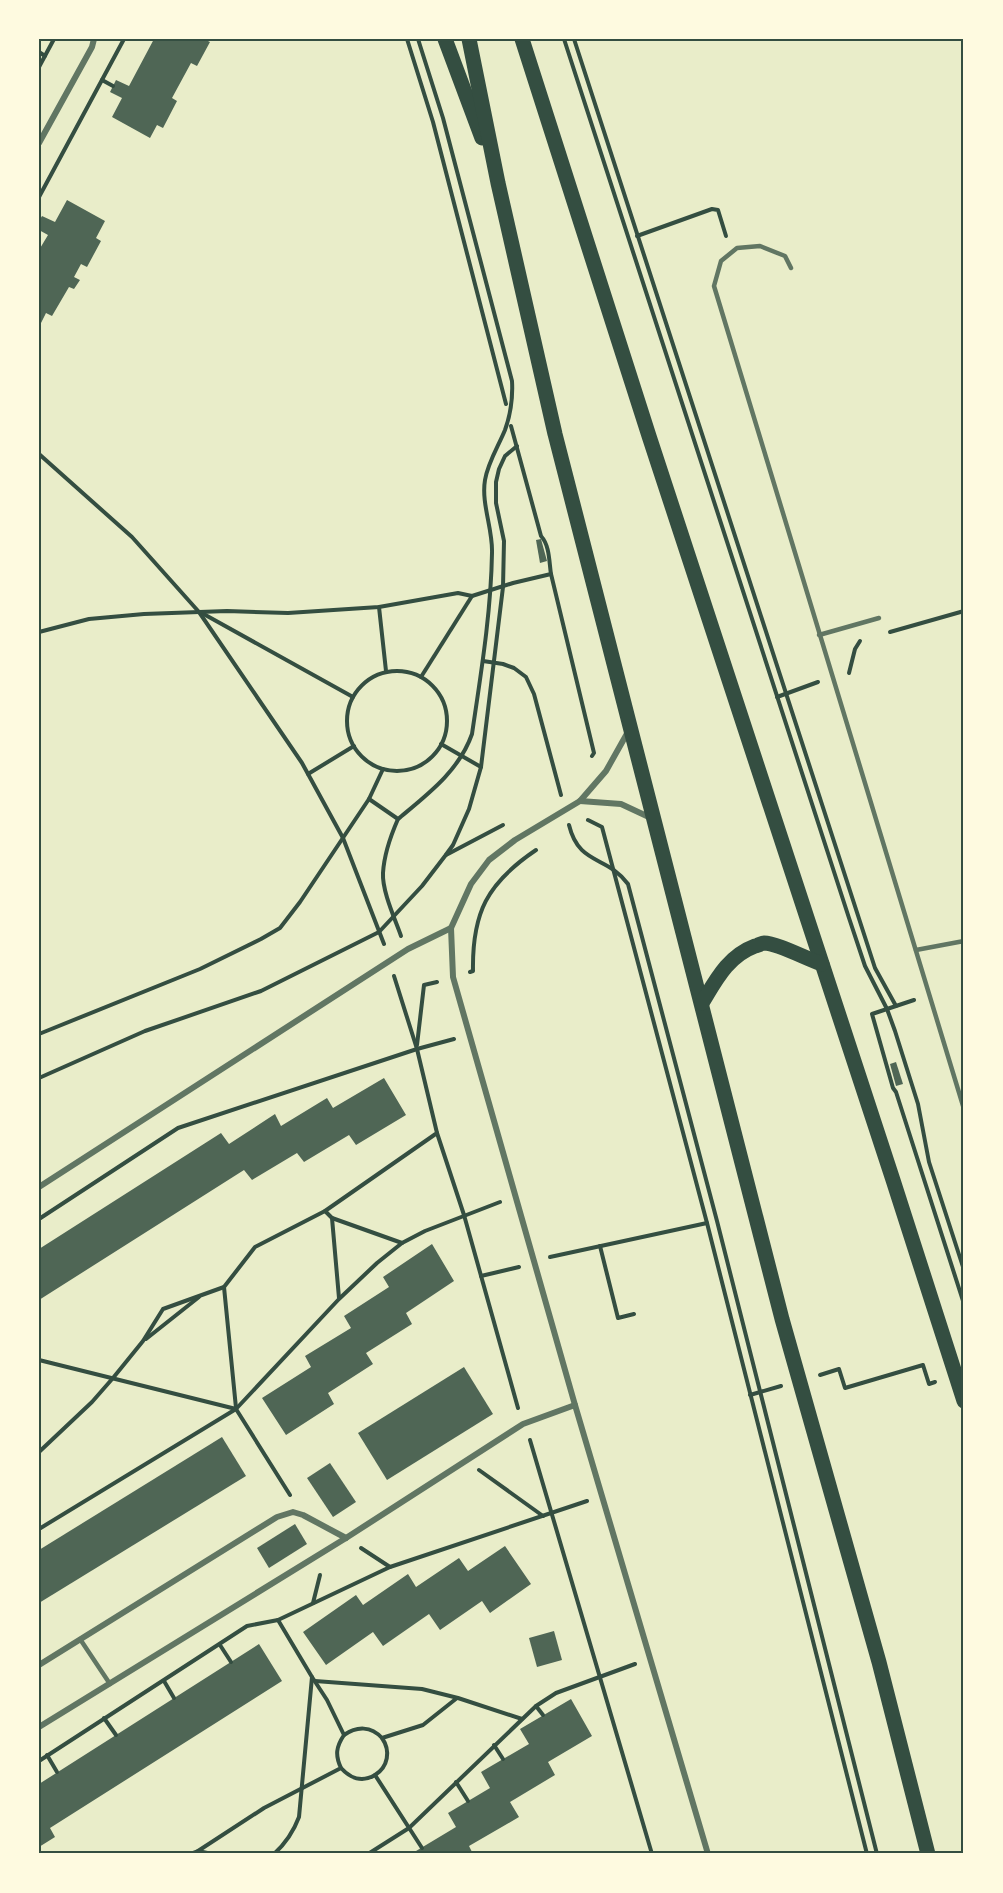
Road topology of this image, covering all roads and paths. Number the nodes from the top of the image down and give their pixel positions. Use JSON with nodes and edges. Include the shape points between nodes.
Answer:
{"nodes":[{"id":1,"x":54,"y":39,"type":"edge"},
{"id":2,"x":94,"y":39,"type":"edge"},
{"id":3,"x":124,"y":39,"type":"edge"},
{"id":4,"x":407,"y":39,"type":"edge"},
{"id":5,"x":418,"y":39,"type":"edge"},
{"id":6,"x":445,"y":39,"type":"edge"},
{"id":7,"x":469,"y":39,"type":"edge"},
{"id":8,"x":522,"y":39,"type":"edge"},
{"id":9,"x":564,"y":39,"type":"edge"},
{"id":10,"x":574,"y":39,"type":"edge"},
{"id":11,"x":39,"y":52,"type":"edge"},
{"id":12,"x":45,"y":56,"type":"junction"},
{"id":13,"x":39,"y":67,"type":"edge"},
{"id":14,"x":102,"y":80,"type":"junction"},
{"id":15,"x":113,"y":86,"type":"dead end"},
{"id":16,"x":39,"y":143,"type":"edge"},
{"id":17,"x":498,"y":183,"type":"junction"},
{"id":18,"x":39,"y":197,"type":"edge"},
{"id":19,"x":637,"y":236,"type":"junction"},
{"id":20,"x":731,"y":253,"type":"junction"},
{"id":21,"x":791,"y":268,"type":"dead end"},
{"id":22,"x":506,"y":404,"type":"dead end"},
{"id":23,"x":511,"y":426,"type":"dead end"},
{"id":24,"x":517,"y":446,"type":"junction"},
{"id":25,"x":39,"y":454,"type":"edge"},
{"id":26,"x":551,"y":574,"type":"junction"},
{"id":27,"x":503,"y":587,"type":"junction"},
{"id":28,"x":491,"y":591,"type":"junction"},
{"id":29,"x":472,"y":596,"type":"junction"},
{"id":30,"x":379,"y":607,"type":"junction"},
{"id":31,"x":964,"y":611,"type":"edge"},
{"id":32,"x":199,"y":612,"type":"junction"},
{"id":33,"x":879,"y":618,"type":"dead end"},
{"id":34,"x":39,"y":632,"type":"edge"},
{"id":35,"x":884,"y":633,"type":"dead end"},
{"id":36,"x":819,"y":635,"type":"junction"},
{"id":37,"x":861,"y":640,"type":"dead end"},
{"id":38,"x":483,"y":661,"type":"junction"},
{"id":39,"x":494,"y":662,"type":"junction"},
{"id":40,"x":386,"y":671,"type":"junction"},
{"id":41,"x":421,"y":677,"type":"junction"},
{"id":42,"x":832,"y":677,"type":"junction"},
{"id":43,"x":786,"y":693,"type":"junction"},
{"id":44,"x":353,"y":697,"type":"junction"},
{"id":45,"x":777,"y":697,"type":"junction"},
{"id":46,"x":631,"y":727,"type":"junction"},
{"id":47,"x":441,"y":744,"type":"junction"},
{"id":48,"x":354,"y":746,"type":"junction"},
{"id":49,"x":462,"y":756,"type":"junction"},
{"id":50,"x":589,"y":763,"type":"dead end"},
{"id":51,"x":481,"y":767,"type":"junction"},
{"id":52,"x":383,"y":769,"type":"junction"},
{"id":53,"x":308,"y":774,"type":"junction"},
{"id":54,"x":561,"y":795,"type":"dead end"},
{"id":55,"x":369,"y":799,"type":"junction"},
{"id":56,"x":580,"y":801,"type":"junction"},
{"id":57,"x":584,"y":816,"type":"dead end"},
{"id":58,"x":398,"y":819,"type":"junction"},
{"id":59,"x":588,"y":820,"type":"junction"},
{"id":60,"x":655,"y":820,"type":"junction"},
{"id":61,"x":568,"y":822,"type":"dead end"},
{"id":62,"x":506,"y":823,"type":"dead end"},
{"id":63,"x":580,"y":823,"type":"dead end"},
{"id":64,"x":343,"y":838,"type":"junction"},
{"id":65,"x":540,"y":848,"type":"dead end"},
{"id":66,"x":445,"y":856,"type":"junction"},
{"id":67,"x":612,"y":868,"type":"junction"},
{"id":68,"x":394,"y":917,"type":"junction"},
{"id":69,"x":452,"y":928,"type":"junction"},
{"id":70,"x":379,"y":932,"type":"junction"},
{"id":71,"x":964,"y":941,"type":"edge"},
{"id":72,"x":408,"y":949,"type":"junction"},
{"id":73,"x":386,"y":950,"type":"dead end"},
{"id":74,"x":916,"y":950,"type":"junction"},
{"id":75,"x":822,"y":964,"type":"junction"},
{"id":76,"x":393,"y":973,"type":"dead end"},
{"id":77,"x":469,"y":973,"type":"dead end"},
{"id":78,"x":439,"y":981,"type":"dead end"},
{"id":79,"x":910,"y":1001,"type":"dead end"},
{"id":80,"x":702,"y":1003,"type":"junction"},
{"id":81,"x":896,"y":1006,"type":"junction"},
{"id":82,"x":887,"y":1009,"type":"junction"},
{"id":83,"x":39,"y":1034,"type":"edge"},
{"id":84,"x":469,"y":1035,"type":"junction"},
{"id":85,"x":417,"y":1049,"type":"junction"},
{"id":86,"x":39,"y":1078,"type":"edge"},
{"id":87,"x":964,"y":1109,"type":"edge"},
{"id":88,"x":437,"y":1133,"type":"junction"},
{"id":89,"x":39,"y":1186,"type":"edge"},
{"id":90,"x":515,"y":1197,"type":"junction"},
{"id":91,"x":325,"y":1210,"type":"junction"},
{"id":92,"x":464,"y":1215,"type":"junction"},
{"id":93,"x":332,"y":1218,"type":"junction"},
{"id":94,"x":39,"y":1219,"type":"edge"},
{"id":95,"x":707,"y":1222,"type":"junction"},
{"id":96,"x":402,"y":1243,"type":"junction"},
{"id":97,"x":600,"y":1246,"type":"junction"},
{"id":98,"x":549,"y":1257,"type":"dead end"},
{"id":99,"x":523,"y":1266,"type":"dead end"},
{"id":100,"x":964,"y":1270,"type":"edge"},
{"id":101,"x":481,"y":1276,"type":"junction"},
{"id":102,"x":224,"y":1287,"type":"junction"},
{"id":103,"x":202,"y":1295,"type":"junction"},
{"id":104,"x":339,"y":1299,"type":"junction"},
{"id":105,"x":964,"y":1304,"type":"edge"},
{"id":106,"x":634,"y":1314,"type":"dead end"},
{"id":107,"x":143,"y":1341,"type":"junction"},
{"id":108,"x":39,"y":1360,"type":"edge"},
{"id":109,"x":112,"y":1378,"type":"junction"},
{"id":110,"x":799,"y":1380,"type":"junction"},
{"id":111,"x":940,"y":1380,"type":"dead end"},
{"id":112,"x":760,"y":1392,"type":"junction"},
{"id":113,"x":750,"y":1395,"type":"junction"},
{"id":114,"x":964,"y":1401,"type":"edge"},
{"id":115,"x":575,"y":1405,"type":"junction"},
{"id":116,"x":236,"y":1409,"type":"junction"},
{"id":117,"x":519,"y":1414,"type":"dead end"},
{"id":118,"x":529,"y":1437,"type":"dead end"},
{"id":119,"x":39,"y":1452,"type":"edge"},
{"id":120,"x":468,"y":1460,"type":"junction"},
{"id":121,"x":603,"y":1496,"type":"junction"},
{"id":122,"x":293,"y":1512,"type":"junction"},
{"id":123,"x":550,"y":1513,"type":"junction"},
{"id":124,"x":543,"y":1516,"type":"junction"},
{"id":125,"x":39,"y":1529,"type":"edge"},
{"id":126,"x":346,"y":1538,"type":"junction"},
{"id":127,"x":311,"y":1560,"type":"junction"},
{"id":128,"x":390,"y":1567,"type":"junction"},
{"id":129,"x":313,"y":1603,"type":"junction"},
{"id":130,"x":278,"y":1620,"type":"junction"},
{"id":131,"x":80,"y":1639,"type":"junction"},
{"id":132,"x":220,"y":1645,"type":"junction"},
{"id":133,"x":651,"y":1658,"type":"junction"},
{"id":134,"x":231,"y":1662,"type":"dead end"},
{"id":135,"x":39,"y":1665,"type":"edge"},
{"id":136,"x":600,"y":1677,"type":"junction"},
{"id":137,"x":313,"y":1679,"type":"junction"},
{"id":138,"x":164,"y":1680,"type":"junction"},
{"id":139,"x":110,"y":1684,"type":"junction"},
{"id":140,"x":174,"y":1698,"type":"dead end"},
{"id":141,"x":458,"y":1698,"type":"junction"},
{"id":142,"x":536,"y":1706,"type":"junction"},
{"id":143,"x":543,"y":1715,"type":"dead end"},
{"id":144,"x":104,"y":1718,"type":"junction"},
{"id":145,"x":522,"y":1719,"type":"junction"},
{"id":146,"x":39,"y":1727,"type":"edge"},
{"id":147,"x":116,"y":1735,"type":"dead end"},
{"id":148,"x":344,"y":1735,"type":"junction"},
{"id":149,"x":382,"y":1738,"type":"junction"},
{"id":150,"x":495,"y":1745,"type":"junction"},
{"id":151,"x":47,"y":1755,"type":"junction"},
{"id":152,"x":503,"y":1759,"type":"dead end"},
{"id":153,"x":39,"y":1761,"type":"edge"},
{"id":154,"x":341,"y":1768,"type":"junction"},
{"id":155,"x":57,"y":1772,"type":"dead end"},
{"id":156,"x":375,"y":1775,"type":"junction"},
{"id":157,"x":456,"y":1782,"type":"junction"},
{"id":158,"x":302,"y":1789,"type":"junction"},
{"id":159,"x":468,"y":1801,"type":"dead end"},
{"id":160,"x":409,"y":1828,"type":"junction"},
{"id":161,"x":422,"y":1848,"type":"dead end"},
{"id":162,"x":198,"y":1851,"type":"junction"},
{"id":163,"x":190,"y":1854,"type":"edge"},
{"id":164,"x":212,"y":1854,"type":"edge"},
{"id":165,"x":274,"y":1854,"type":"edge"},
{"id":166,"x":368,"y":1854,"type":"edge"},
{"id":167,"x":652,"y":1854,"type":"edge"},
{"id":168,"x":708,"y":1854,"type":"edge"},
{"id":169,"x":867,"y":1854,"type":"edge"},
{"id":170,"x":877,"y":1854,"type":"edge"},
{"id":171,"x":928,"y":1854,"type":"edge"}],
"edges":[{"from":1,"to":12,"type":"path"},
{"from":2,"to":16,"type":"street"},
{"from":3,"to":14,"type":"path"},
{"from":4,"to":22,"type":"path","via":[[433,122]]},
{"from":5,"to":28,"type":"path","via":[[443,118],[512,381],[512,404],[484,482],[492,543]]},
{"from":6,"to":17,"type":"main road"},
{"from":7,"to":17,"type":"main road"},
{"from":8,"to":75,"type":"main road"},
{"from":9,"to":45,"type":"path"},
{"from":10,"to":19,"type":"path"},
{"from":11,"to":12,"type":"path"},
{"from":12,"to":13,"type":"path"},
{"from":14,"to":15,"type":"path"},
{"from":14,"to":18,"type":"path"},
{"from":17,"to":46,"type":"main road","via":[[555,434]]},
{"from":19,"to":20,"type":"path","via":[[718,210]]},
{"from":19,"to":43,"type":"path"},
{"from":20,"to":21,"type":"lane","via":[[737,248],[760,246],[785,256]]},
{"from":20,"to":36,"type":"lane","via":[[721,261],[714,286]]},
{"from":23,"to":24,"type":"path"},
{"from":24,"to":26,"type":"path"},
{"from":24,"to":27,"type":"path","via":[[505,456],[496,482],[504,541]]},
{"from":25,"to":32,"type":"path","via":[[132,537]]},
{"from":26,"to":27,"type":"path"},
{"from":26,"to":50,"type":"path","via":[[594,753]]},
{"from":27,"to":28,"type":"path"},
{"from":27,"to":39,"type":"path"},
{"from":28,"to":29,"type":"path"},
{"from":28,"to":38,"type":"path"},
{"from":29,"to":30,"type":"path","via":[[458,593]]},
{"from":29,"to":41,"type":"path"},
{"from":30,"to":32,"type":"path","via":[[288,613]]},
{"from":30,"to":40,"type":"path"},
{"from":31,"to":35,"type":"path"},
{"from":32,"to":34,"type":"path","via":[[89,619]]},
{"from":32,"to":44,"type":"path"},
{"from":32,"to":53,"type":"path"},
{"from":33,"to":36,"type":"lane"},
{"from":36,"to":42,"type":"lane"},
{"from":37,"to":42,"type":"path","via":[[850,673]]},
{"from":38,"to":39,"type":"path"},
{"from":38,"to":49,"type":"path","via":[[472,734]]},
{"from":39,"to":51,"type":"path"},
{"from":39,"to":54,"type":"path","via":[[514,668],[526,678],[534,694]]},
{"from":40,"to":41,"type":"path"},
{"from":40,"to":44,"type":"path","via":[[363,685]]},
{"from":41,"to":47,"type":"path","via":[[443,701],[447,717]]},
{"from":42,"to":43,"type":"path"},
{"from":42,"to":74,"type":"lane"},
{"from":43,"to":45,"type":"path"},
{"from":43,"to":81,"type":"path","via":[[875,968]]},
{"from":44,"to":48,"type":"path","via":[[347,726]]},
{"from":45,"to":82,"type":"path","via":[[865,966]]},
{"from":46,"to":56,"type":"street","via":[[606,771]]},
{"from":46,"to":60,"type":"main road"},
{"from":47,"to":49,"type":"path"},
{"from":47,"to":52,"type":"path","via":[[428,761],[414,768]]},
{"from":48,"to":52,"type":"path","via":[[370,763]]},
{"from":48,"to":53,"type":"path"},
{"from":49,"to":51,"type":"path"},
{"from":49,"to":58,"type":"path","via":[[438,784]]},
{"from":51,"to":66,"type":"path","via":[[469,808]]},
{"from":52,"to":55,"type":"path"},
{"from":53,"to":64,"type":"path"},
{"from":55,"to":58,"type":"path"},
{"from":55,"to":64,"type":"path"},
{"from":56,"to":60,"type":"street","via":[[621,804]]},
{"from":56,"to":69,"type":"street","via":[[489,860],[471,884]]},
{"from":57,"to":59,"type":"path"},
{"from":58,"to":68,"type":"path","via":[[383,875]]},
{"from":59,"to":63,"type":"path"},
{"from":59,"to":67,"type":"path","via":[[602,827]]},
{"from":60,"to":80,"type":"main road"},
{"from":61,"to":67,"type":"path","via":[[580,850]]},
{"from":62,"to":66,"type":"path"},
{"from":64,"to":70,"type":"path"},
{"from":64,"to":83,"type":"path","via":[[280,928],[200,969]]},
{"from":65,"to":77,"type":"path","via":[[504,874],[490,894],[478,917],[473,971]]},
{"from":66,"to":68,"type":"path"},
{"from":67,"to":95,"type":"path"},
{"from":67,"to":112,"type":"path","via":[[628,884]]},
{"from":68,"to":70,"type":"path"},
{"from":68,"to":72,"type":"path"},
{"from":69,"to":72,"type":"street"},
{"from":69,"to":84,"type":"street","via":[[453,977]]},
{"from":70,"to":73,"type":"path"},
{"from":70,"to":86,"type":"path","via":[[261,991],[145,1031]]},
{"from":71,"to":74,"type":"lane"},
{"from":72,"to":89,"type":"street"},
{"from":74,"to":87,"type":"lane"},
{"from":75,"to":80,"type":"main road","via":[[763,943],[744,950],[728,963]]},
{"from":75,"to":114,"type":"main road"},
{"from":76,"to":85,"type":"path"},
{"from":78,"to":85,"type":"path","via":[[424,985]]},
{"from":79,"to":81,"type":"path"},
{"from":80,"to":110,"type":"main road"},
{"from":81,"to":82,"type":"path"},
{"from":82,"to":100,"type":"path","via":[[918,1104],[929,1162]]},
{"from":82,"to":105,"type":"path","via":[[872,1014]]},
{"from":84,"to":85,"type":"path"},
{"from":84,"to":90,"type":"street"},
{"from":85,"to":88,"type":"path"},
{"from":85,"to":94,"type":"path","via":[[178,1128]]},
{"from":88,"to":91,"type":"path"},
{"from":88,"to":92,"type":"path"},
{"from":90,"to":92,"type":"path"},
{"from":90,"to":115,"type":"street"},
{"from":91,"to":93,"type":"path"},
{"from":91,"to":102,"type":"path","via":[[255,1247]]},
{"from":92,"to":96,"type":"path"},
{"from":92,"to":101,"type":"path"},
{"from":93,"to":96,"type":"path"},
{"from":93,"to":104,"type":"path"},
{"from":95,"to":97,"type":"path"},
{"from":95,"to":113,"type":"path"},
{"from":96,"to":104,"type":"path"},
{"from":97,"to":98,"type":"path"},
{"from":97,"to":106,"type":"path","via":[[618,1318]]},
{"from":99,"to":101,"type":"path"},
{"from":101,"to":117,"type":"path"},
{"from":102,"to":103,"type":"path"},
{"from":102,"to":116,"type":"path"},
{"from":103,"to":107,"type":"path"},
{"from":103,"to":107,"type":"path","via":[[163,1309]]},
{"from":104,"to":116,"type":"path"},
{"from":107,"to":109,"type":"path"},
{"from":108,"to":109,"type":"path"},
{"from":109,"to":116,"type":"path"},
{"from":109,"to":119,"type":"path"},
{"from":110,"to":111,"type":"path","via":[[839,1369],[845,1389],[923,1365],[929,1384]]},
{"from":110,"to":112,"type":"path"},
{"from":110,"to":171,"type":"main road","via":[[858,1584]]},
{"from":112,"to":113,"type":"path"},
{"from":112,"to":170,"type":"path"},
{"from":113,"to":169,"type":"path"},
{"from":115,"to":120,"type":"street","via":[[523,1424]]},
{"from":115,"to":121,"type":"street"},
{"from":116,"to":122,"type":"path","via":[[294,1501]]},
{"from":116,"to":125,"type":"path"},
{"from":118,"to":123,"type":"path"},
{"from":120,"to":124,"type":"path"},
{"from":120,"to":126,"type":"street"},
{"from":121,"to":123,"type":"path"},
{"from":121,"to":133,"type":"street"},
{"from":122,"to":126,"type":"street"},
{"from":122,"to":131,"type":"street","via":[[277,1517]]},
{"from":123,"to":124,"type":"path"},
{"from":123,"to":136,"type":"path"},
{"from":124,"to":128,"type":"path"},
{"from":126,"to":127,"type":"street"},
{"from":126,"to":128,"type":"path"},
{"from":127,"to":129,"type":"path","via":[[320,1574]]},
{"from":127,"to":139,"type":"street"},
{"from":128,"to":129,"type":"path"},
{"from":129,"to":130,"type":"path"},
{"from":130,"to":132,"type":"path","via":[[247,1626]]},
{"from":130,"to":137,"type":"path"},
{"from":131,"to":135,"type":"street"},
{"from":131,"to":139,"type":"lane"},
{"from":132,"to":134,"type":"path"},
{"from":132,"to":138,"type":"path"},
{"from":133,"to":136,"type":"path"},
{"from":133,"to":168,"type":"street"},
{"from":136,"to":142,"type":"path","via":[[556,1693]]},
{"from":136,"to":167,"type":"path"},
{"from":137,"to":141,"type":"path","via":[[422,1689]]},
{"from":137,"to":148,"type":"path"},
{"from":137,"to":158,"type":"path"},
{"from":138,"to":140,"type":"path"},
{"from":138,"to":144,"type":"path"},
{"from":139,"to":146,"type":"street"},
{"from":141,"to":145,"type":"path"},
{"from":141,"to":149,"type":"path","via":[[423,1725]]},
{"from":142,"to":143,"type":"path"},
{"from":142,"to":145,"type":"path"},
{"from":144,"to":147,"type":"path"},
{"from":144,"to":151,"type":"path"},
{"from":145,"to":150,"type":"path"},
{"from":148,"to":149,"type":"path","via":[[365,1728]]},
{"from":148,"to":154,"type":"path","via":[[336,1751]]},
{"from":149,"to":156,"type":"path","via":[[387,1758]]},
{"from":150,"to":152,"type":"path"},
{"from":150,"to":157,"type":"path"},
{"from":151,"to":153,"type":"path"},
{"from":151,"to":155,"type":"path"},
{"from":154,"to":156,"type":"path","via":[[363,1780]]},
{"from":154,"to":158,"type":"path"},
{"from":156,"to":160,"type":"path"},
{"from":157,"to":159,"type":"path"},
{"from":157,"to":160,"type":"path"},
{"from":158,"to":162,"type":"path","via":[[264,1808]]},
{"from":158,"to":165,"type":"path","via":[[294,1830]]},
{"from":160,"to":161,"type":"path"},
{"from":160,"to":166,"type":"path"},
{"from":162,"to":163,"type":"path"},
{"from":162,"to":164,"type":"path"}]}
